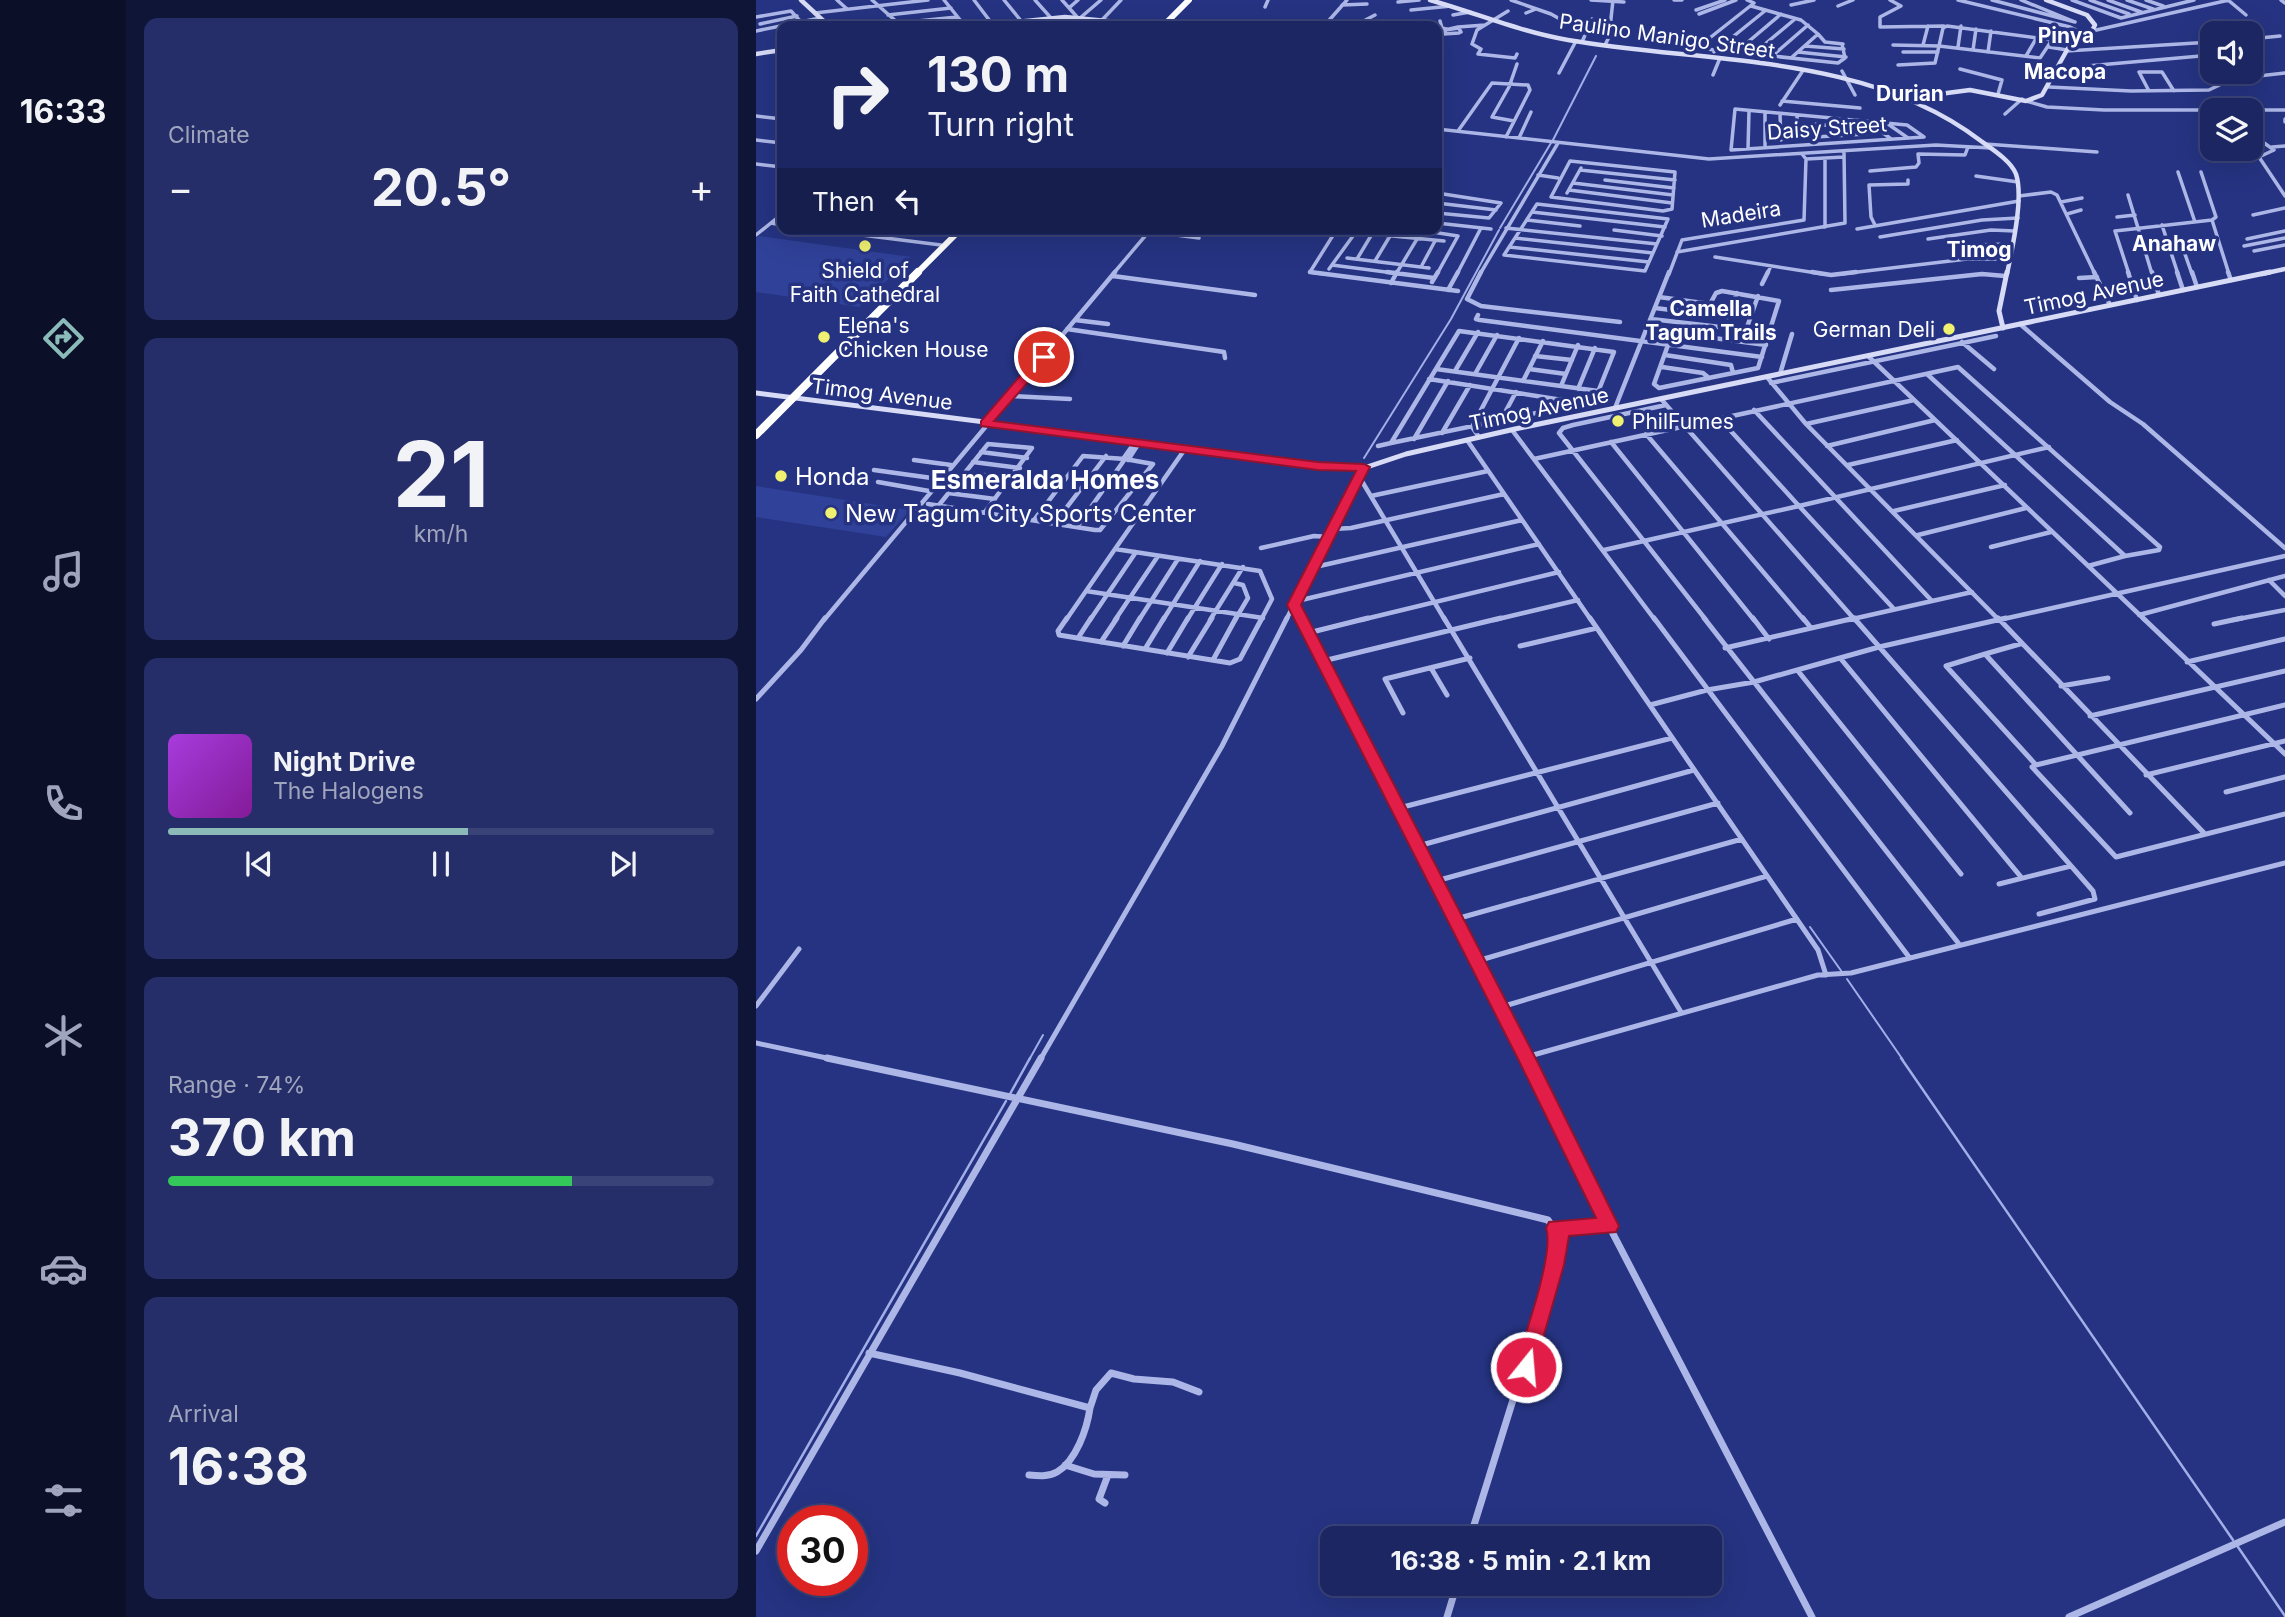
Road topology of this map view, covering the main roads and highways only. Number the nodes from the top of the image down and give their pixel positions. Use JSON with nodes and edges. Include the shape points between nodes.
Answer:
{"nodes":[{"id":1,"x":1186,"y":0,"type":"edge"},
{"id":2,"x":1165,"y":21,"type":"edge"},
{"id":3,"x":950,"y":235,"type":"edge"},
{"id":4,"x":954,"y":235,"type":"edge"},
{"id":5,"x":935,"y":253,"type":"junction"},
{"id":6,"x":791,"y":398,"type":"junction"},
{"id":7,"x":756,"y":428,"type":"edge"},
{"id":8,"x":756,"y":435,"type":"edge"}],
"edges":[{"from":1,"to":2,"type":"highway"},
{"from":3,"to":5,"type":"highway"},
{"from":4,"to":5,"type":"highway"},
{"from":5,"to":6,"type":"highway"},
{"from":6,"to":7,"type":"highway"},
{"from":6,"to":8,"type":"highway"}]}
